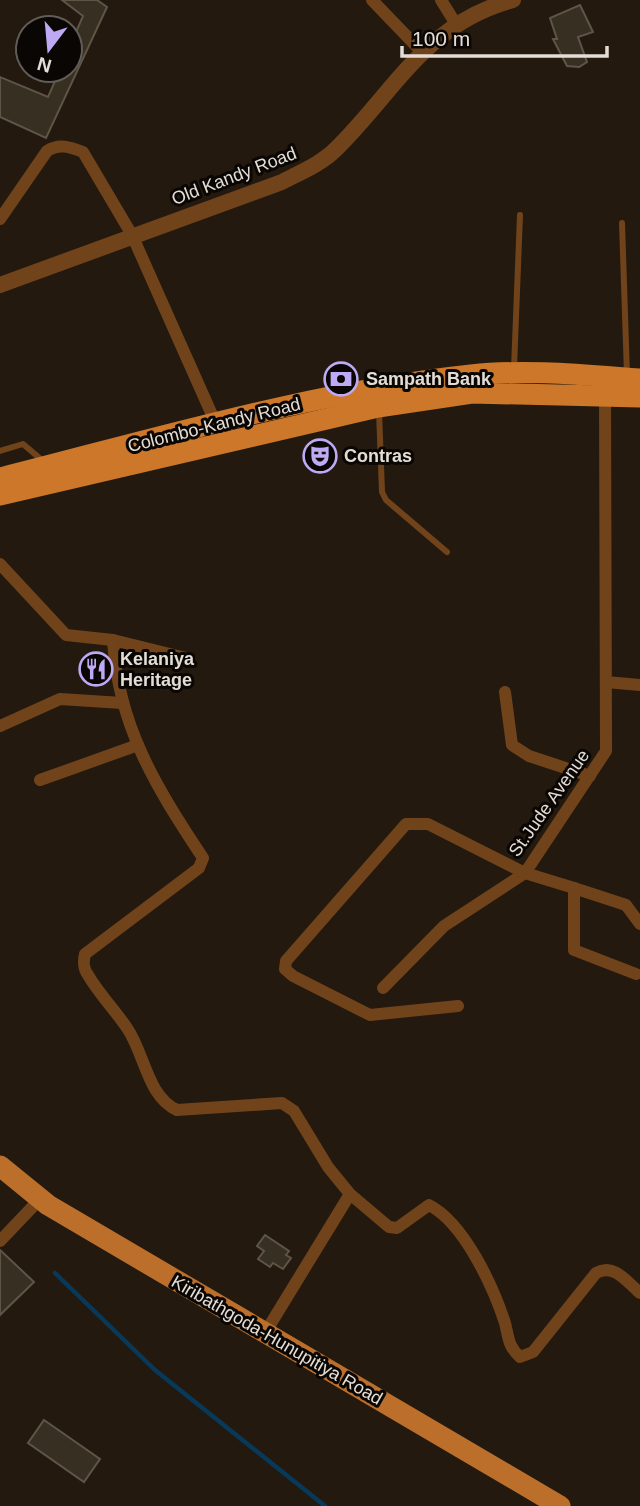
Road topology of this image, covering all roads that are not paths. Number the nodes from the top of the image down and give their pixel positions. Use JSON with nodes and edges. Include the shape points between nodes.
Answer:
{"nodes":[{"id":1,"x":372,"y":0,"type":"edge"},
{"id":2,"x":441,"y":0,"type":"edge"},
{"id":3,"x":502,"y":1,"type":"edge"},
{"id":4,"x":456,"y":23,"type":"junction"},
{"id":5,"x":421,"y":51,"type":"junction"},
{"id":6,"x":520,"y":215,"type":"dead end"},
{"id":7,"x":0,"y":219,"type":"edge"},
{"id":8,"x":622,"y":223,"type":"dead end"},
{"id":9,"x":132,"y":235,"type":"junction"},
{"id":10,"x":0,"y":285,"type":"edge"},
{"id":11,"x":514,"y":373,"type":"junction"},
{"id":12,"x":634,"y":379,"type":"edge"},
{"id":13,"x":605,"y":386,"type":"junction"},
{"id":14,"x":640,"y":397,"type":"edge"},
{"id":15,"x":379,"y":407,"type":"junction"},
{"id":16,"x":220,"y":433,"type":"junction"},
{"id":17,"x":0,"y":451,"type":"edge"},
{"id":18,"x":47,"y":466,"type":"junction"},
{"id":19,"x":0,"y":478,"type":"edge"},
{"id":20,"x":0,"y":495,"type":"edge"},
{"id":21,"x":447,"y":552,"type":"dead end"},
{"id":22,"x":0,"y":564,"type":"edge"},
{"id":23,"x":113,"y":640,"type":"junction"},
{"id":24,"x":190,"y":659,"type":"dead end"},
{"id":25,"x":606,"y":682,"type":"junction"},
{"id":26,"x":640,"y":685,"type":"edge"},
{"id":27,"x":505,"y":692,"type":"dead end"},
{"id":28,"x":122,"y":703,"type":"junction"},
{"id":29,"x":0,"y":726,"type":"edge"},
{"id":30,"x":138,"y":745,"type":"junction"},
{"id":31,"x":590,"y":776,"type":"junction"},
{"id":32,"x":40,"y":780,"type":"dead end"},
{"id":33,"x":525,"y":873,"type":"junction"},
{"id":34,"x":573,"y":888,"type":"junction"},
{"id":35,"x":640,"y":924,"type":"edge"},
{"id":36,"x":636,"y":974,"type":"dead end"},
{"id":37,"x":383,"y":988,"type":"dead end"},
{"id":38,"x":458,"y":1006,"type":"dead end"},
{"id":39,"x":0,"y":1166,"type":"edge"},
{"id":40,"x":350,"y":1194,"type":"junction"},
{"id":41,"x":40,"y":1199,"type":"junction"},
{"id":42,"x":0,"y":1241,"type":"edge"},
{"id":43,"x":640,"y":1293,"type":"edge"},
{"id":44,"x":265,"y":1333,"type":"junction"},
{"id":45,"x":560,"y":1506,"type":"edge"}],
"edges":[{"from":1,"to":5,"type":"street"},
{"from":2,"to":4,"type":"street"},
{"from":3,"to":4,"type":"street","name":"Old Kandy Road"},
{"from":4,"to":5,"type":"street","name":"Old Kandy Road"},
{"from":5,"to":9,"type":"street","name":"Old Kandy Road","via":[[336,149],[313,166],[282,182]]},
{"from":6,"to":11,"type":"lane"},
{"from":7,"to":9,"type":"street","via":[[47,151],[64,146],[83,152]]},
{"from":8,"to":12,"type":"lane"},
{"from":9,"to":10,"type":"street","name":"Old Kandy Road"},
{"from":9,"to":16,"type":"street"},
{"from":11,"to":13,"type":"highway","name":"Colombo-Kandy Road"},
{"from":11,"to":16,"type":"highway","name":"Colombo-Kandy Road","via":[[472,375],[342,396]]},
{"from":12,"to":13,"type":"highway","name":"Colombo-Kandy Road"},
{"from":13,"to":14,"type":"highway","name":"Colombo-Kandy Road"},
{"from":13,"to":15,"type":"highway","name":"Colombo-Kandy Road","via":[[472,393]]},
{"from":13,"to":25,"type":"street","name":"St.Jude Avenue"},
{"from":15,"to":16,"type":"highway","name":"Colombo-Kandy Road"},
{"from":15,"to":21,"type":"lane","via":[[382,492]]},
{"from":16,"to":18,"type":"highway","name":"Colombo-Kandy Road"},
{"from":16,"to":20,"type":"highway","name":"Colombo-Kandy Road"},
{"from":17,"to":18,"type":"lane","via":[[23,444]]},
{"from":18,"to":19,"type":"highway","name":"Colombo-Kandy Road"},
{"from":22,"to":23,"type":"street","via":[[66,635]]},
{"from":23,"to":24,"type":"street"},
{"from":23,"to":28,"type":"street"},
{"from":25,"to":26,"type":"street"},
{"from":25,"to":31,"type":"street","name":"St.Jude Avenue","via":[[606,751]]},
{"from":27,"to":31,"type":"street","via":[[512,745],[529,756]]},
{"from":28,"to":29,"type":"street","via":[[60,699]]},
{"from":28,"to":30,"type":"street"},
{"from":30,"to":32,"type":"street"},
{"from":30,"to":40,"type":"street","via":[[170,809],[203,858],[199,868],[85,954],[87,975],[129,1030],[157,1094],[167,1106],[177,1110],[282,1102],[294,1111]]},
{"from":31,"to":33,"type":"street","name":"St.Jude Avenue"},
{"from":33,"to":34,"type":"street"},
{"from":33,"to":37,"type":"street","via":[[444,926]]},
{"from":33,"to":38,"type":"street","name":"St.Jude Avenue","via":[[428,824],[406,824],[286,961],[285,969],[293,976],[370,1015]]},
{"from":34,"to":35,"type":"street","via":[[626,905]]},
{"from":34,"to":36,"type":"street","via":[[573,950]]},
{"from":39,"to":41,"type":"main road","name":"Kiribathgoda-Hunupitiya Road"},
{"from":40,"to":43,"type":"street","via":[[389,1227],[397,1228],[429,1205],[443,1212],[467,1239],[505,1323],[509,1347],[520,1357],[534,1352],[604,1268]]},
{"from":40,"to":44,"type":"street"},
{"from":41,"to":42,"type":"street"},
{"from":41,"to":44,"type":"main road","name":"Kiribathgoda-Hunupitiya Road"},
{"from":44,"to":45,"type":"main road","name":"Kiribathgoda-Hunupitiya Road"}]}
